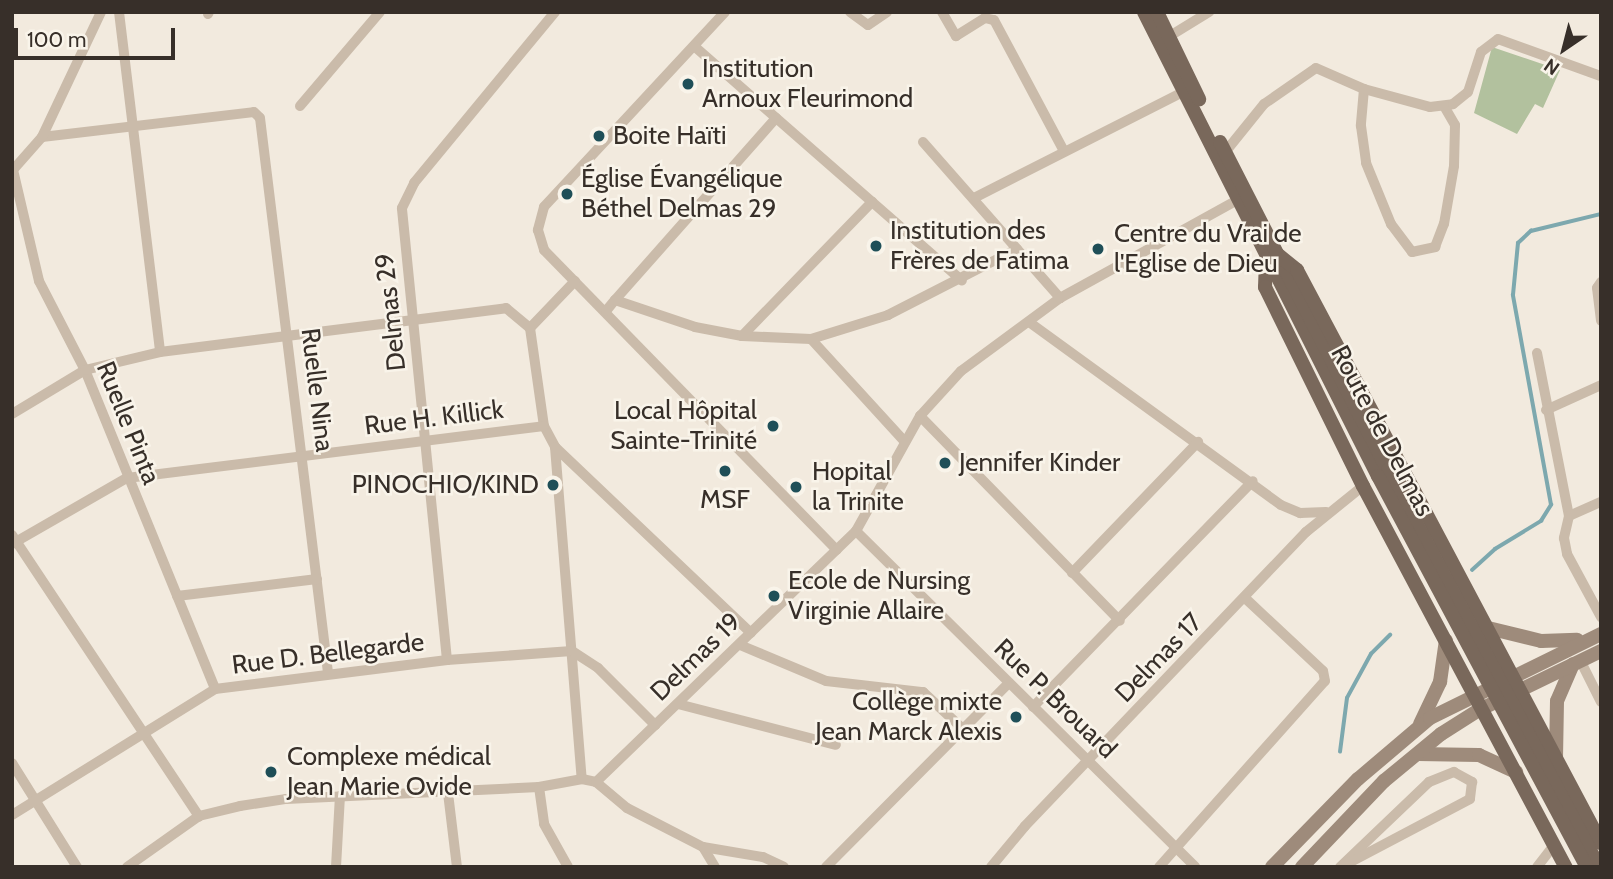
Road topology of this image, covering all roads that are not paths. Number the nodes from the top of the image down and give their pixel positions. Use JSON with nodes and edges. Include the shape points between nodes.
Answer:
{"nodes":[{"id":1,"x":102,"y":12,"type":"edge"},
{"id":2,"x":118,"y":12,"type":"edge"},
{"id":3,"x":380,"y":12,"type":"edge"},
{"id":4,"x":555,"y":12,"type":"edge"},
{"id":5,"x":725,"y":12,"type":"edge"},
{"id":6,"x":850,"y":12,"type":"edge"},
{"id":7,"x":887,"y":12,"type":"edge"},
{"id":8,"x":942,"y":12,"type":"edge"},
{"id":9,"x":1144,"y":12,"type":"edge"},
{"id":10,"x":1157,"y":12,"type":"edge"},
{"id":11,"x":1209,"y":12,"type":"edge"},
{"id":12,"x":1163,"y":39,"type":"junction"},
{"id":13,"x":694,"y":47,"type":"junction"},
{"id":14,"x":1601,"y":76,"type":"edge"},
{"id":15,"x":1364,"y":89,"type":"junction"},
{"id":16,"x":1189,"y":90,"type":"junction"},
{"id":17,"x":300,"y":106,"type":"dead end"},
{"id":18,"x":1444,"y":106,"type":"junction"},
{"id":19,"x":776,"y":118,"type":"junction"},
{"id":20,"x":130,"y":125,"type":"junction"},
{"id":21,"x":43,"y":136,"type":"junction"},
{"id":22,"x":923,"y":142,"type":"dead end"},
{"id":23,"x":1063,"y":149,"type":"junction"},
{"id":24,"x":1222,"y":156,"type":"junction"},
{"id":25,"x":13,"y":171,"type":"edge"},
{"id":26,"x":976,"y":197,"type":"junction"},
{"id":27,"x":1242,"y":198,"type":"junction"},
{"id":28,"x":872,"y":202,"type":"junction"},
{"id":29,"x":1017,"y":249,"type":"junction"},
{"id":30,"x":1271,"y":256,"type":"junction"},
{"id":31,"x":575,"y":281,"type":"junction"},
{"id":32,"x":962,"y":281,"type":"junction"},
{"id":33,"x":1601,"y":282,"type":"edge"},
{"id":34,"x":1060,"y":298,"type":"junction"},
{"id":35,"x":615,"y":300,"type":"junction"},
{"id":36,"x":606,"y":311,"type":"junction"},
{"id":37,"x":1601,"y":321,"type":"edge"},
{"id":38,"x":413,"y":322,"type":"junction"},
{"id":39,"x":1029,"y":322,"type":"junction"},
{"id":40,"x":530,"y":328,"type":"junction"},
{"id":41,"x":741,"y":336,"type":"junction"},
{"id":42,"x":289,"y":337,"type":"junction"},
{"id":43,"x":811,"y":339,"type":"junction"},
{"id":44,"x":160,"y":352,"type":"junction"},
{"id":45,"x":1537,"y":353,"type":"dead end"},
{"id":46,"x":85,"y":370,"type":"junction"},
{"id":47,"x":1601,"y":385,"type":"edge"},
{"id":48,"x":1546,"y":410,"type":"junction"},
{"id":49,"x":12,"y":414,"type":"edge"},
{"id":50,"x":920,"y":416,"type":"junction"},
{"id":51,"x":544,"y":426,"type":"junction"},
{"id":52,"x":426,"y":439,"type":"junction"},
{"id":53,"x":905,"y":442,"type":"junction"},
{"id":54,"x":1198,"y":442,"type":"junction"},
{"id":55,"x":555,"y":447,"type":"junction"},
{"id":56,"x":305,"y":456,"type":"junction"},
{"id":57,"x":1383,"y":473,"type":"junction"},
{"id":58,"x":127,"y":478,"type":"junction"},
{"id":59,"x":1253,"y":481,"type":"junction"},
{"id":60,"x":1363,"y":486,"type":"junction"},
{"id":61,"x":1601,"y":502,"type":"edge"},
{"id":62,"x":1326,"y":512,"type":"junction"},
{"id":63,"x":1569,"y":516,"type":"junction"},
{"id":64,"x":856,"y":531,"type":"junction"},
{"id":65,"x":14,"y":540,"type":"edge"},
{"id":66,"x":837,"y":550,"type":"junction"},
{"id":67,"x":1072,"y":573,"type":"junction"},
{"id":68,"x":317,"y":579,"type":"junction"},
{"id":69,"x":177,"y":596,"type":"junction"},
{"id":70,"x":1246,"y":599,"type":"junction"},
{"id":71,"x":1601,"y":617,"type":"edge"},
{"id":72,"x":1119,"y":621,"type":"junction"},
{"id":73,"x":1484,"y":627,"type":"junction"},
{"id":74,"x":751,"y":634,"type":"junction"},
{"id":75,"x":1596,"y":636,"type":"edge"},
{"id":76,"x":1446,"y":640,"type":"junction"},
{"id":77,"x":740,"y":645,"type":"junction"},
{"id":78,"x":572,"y":651,"type":"junction"},
{"id":79,"x":1601,"y":652,"type":"edge"},
{"id":80,"x":447,"y":660,"type":"junction"},
{"id":81,"x":1577,"y":662,"type":"junction"},
{"id":82,"x":328,"y":673,"type":"junction"},
{"id":83,"x":1510,"y":676,"type":"junction"},
{"id":84,"x":1008,"y":684,"type":"junction"},
{"id":85,"x":1522,"y":689,"type":"junction"},
{"id":86,"x":215,"y":690,"type":"junction"},
{"id":87,"x":1470,"y":697,"type":"junction"},
{"id":88,"x":1601,"y":702,"type":"edge"},
{"id":89,"x":678,"y":704,"type":"junction"},
{"id":90,"x":1033,"y":707,"type":"junction"},
{"id":91,"x":1482,"y":708,"type":"junction"},
{"id":92,"x":655,"y":725,"type":"junction"},
{"id":93,"x":1420,"y":725,"type":"junction"},
{"id":94,"x":963,"y":729,"type":"junction"},
{"id":95,"x":141,"y":733,"type":"junction"},
{"id":96,"x":836,"y":745,"type":"dead end"},
{"id":97,"x":1417,"y":755,"type":"junction"},
{"id":98,"x":1556,"y":760,"type":"junction"},
{"id":99,"x":1087,"y":761,"type":"junction"},
{"id":100,"x":12,"y":763,"type":"edge"},
{"id":101,"x":1516,"y":772,"type":"junction"},
{"id":102,"x":582,"y":779,"type":"junction"},
{"id":103,"x":596,"y":782,"type":"junction"},
{"id":104,"x":539,"y":787,"type":"junction"},
{"id":105,"x":448,"y":793,"type":"junction"},
{"id":106,"x":340,"y":796,"type":"junction"},
{"id":107,"x":36,"y":800,"type":"junction"},
{"id":108,"x":12,"y":815,"type":"edge"},
{"id":109,"x":199,"y":816,"type":"junction"},
{"id":110,"x":1601,"y":844,"type":"edge"},
{"id":111,"x":1178,"y":845,"type":"junction"},
{"id":112,"x":1554,"y":845,"type":"junction"},
{"id":113,"x":703,"y":847,"type":"junction"},
{"id":114,"x":77,"y":867,"type":"edge"},
{"id":115,"x":127,"y":867,"type":"edge"},
{"id":116,"x":336,"y":867,"type":"edge"},
{"id":117,"x":457,"y":867,"type":"edge"},
{"id":118,"x":568,"y":867,"type":"edge"},
{"id":119,"x":715,"y":867,"type":"edge"},
{"id":120,"x":785,"y":867,"type":"edge"},
{"id":121,"x":826,"y":867,"type":"edge"},
{"id":122,"x":991,"y":867,"type":"edge"},
{"id":123,"x":1159,"y":867,"type":"edge"},
{"id":124,"x":1195,"y":867,"type":"edge"},
{"id":125,"x":1272,"y":867,"type":"edge"},
{"id":126,"x":1302,"y":867,"type":"edge"},
{"id":127,"x":1340,"y":867,"type":"edge"},
{"id":128,"x":1537,"y":867,"type":"edge"},
{"id":129,"x":1566,"y":867,"type":"edge"},
{"id":130,"x":1587,"y":867,"type":"edge"},
{"id":131,"x":1599,"y":867,"type":"edge"}],
"edges":[{"from":1,"to":21,"type":"street"},
{"from":2,"to":20,"type":"street"},
{"from":3,"to":17,"type":"street"},
{"from":4,"to":38,"type":"street","name":"Delmas 29","via":[[404,201]]},
{"from":5,"to":13,"type":"street"},
{"from":6,"to":7,"type":"street","via":[[868,25]]},
{"from":8,"to":23,"type":"street","via":[[956,36],[985,18],[994,20]]},
{"from":9,"to":12,"type":"main road","name":"Route de Delmas"},
{"from":10,"to":12,"type":"main road","name":"Route de Delmas"},
{"from":11,"to":12,"type":"street"},
{"from":12,"to":16,"type":"main road","name":"Route de Delmas"},
{"from":13,"to":19,"type":"street"},
{"from":13,"to":31,"type":"street","via":[[544,208],[538,230],[544,250]]},
{"from":14,"to":18,"type":"street","via":[[1499,39],[1481,52],[1468,92]]},
{"from":15,"to":18,"type":"street","via":[[1430,107]]},
{"from":15,"to":18,"type":"street","via":[[1361,126],[1366,163],[1391,224],[1412,252],[1435,247],[1444,224],[1454,166],[1455,125]]},
{"from":15,"to":24,"type":"street","via":[[1316,68],[1264,104]]},
{"from":16,"to":23,"type":"street"},
{"from":16,"to":24,"type":"main road","name":"Route de Delmas"},
{"from":19,"to":28,"type":"street"},
{"from":19,"to":35,"type":"street"},
{"from":20,"to":21,"type":"street"},
{"from":20,"to":42,"type":"street","name":"Ruelle Nina","via":[[258,114]]},
{"from":20,"to":44,"type":"street"},
{"from":21,"to":25,"type":"street"},
{"from":22,"to":26,"type":"street"},
{"from":23,"to":26,"type":"street"},
{"from":24,"to":27,"type":"main road","name":"Route de Delmas"},
{"from":25,"to":46,"type":"street","name":"Ruelle Pinta","via":[[39,281]]},
{"from":26,"to":29,"type":"street"},
{"from":27,"to":30,"type":"main road","name":"Route de Delmas"},
{"from":27,"to":34,"type":"street","name":"Delmas 19"},
{"from":28,"to":32,"type":"street"},
{"from":28,"to":41,"type":"street"},
{"from":29,"to":32,"type":"street"},
{"from":29,"to":34,"type":"street"},
{"from":30,"to":57,"type":"main road","name":"Route de Delmas"},
{"from":30,"to":60,"type":"main road","via":[[1265,287]]},
{"from":30,"to":73,"type":"main road","via":[[1297,270]]},
{"from":31,"to":36,"type":"street"},
{"from":31,"to":40,"type":"street"},
{"from":32,"to":43,"type":"street","via":[[888,315]]},
{"from":33,"to":37,"type":"street","via":[[1597,288]]},
{"from":34,"to":39,"type":"street","name":"Delmas 19"},
{"from":35,"to":36,"type":"street"},
{"from":35,"to":41,"type":"street","via":[[683,324]]},
{"from":36,"to":66,"type":"street"},
{"from":38,"to":40,"type":"street","via":[[506,307]]},
{"from":38,"to":42,"type":"street"},
{"from":38,"to":52,"type":"street","name":"Delmas 29"},
{"from":39,"to":50,"type":"street","name":"Delmas 19","via":[[961,372]]},
{"from":39,"to":54,"type":"street"},
{"from":40,"to":51,"type":"street"},
{"from":41,"to":43,"type":"street"},
{"from":42,"to":44,"type":"street"},
{"from":42,"to":56,"type":"street","name":"Ruelle Nina"},
{"from":43,"to":53,"type":"street"},
{"from":44,"to":46,"type":"street"},
{"from":45,"to":48,"type":"street"},
{"from":46,"to":49,"type":"street"},
{"from":46,"to":58,"type":"street","name":"Ruelle Pinta"},
{"from":47,"to":48,"type":"street"},
{"from":48,"to":63,"type":"street"},
{"from":50,"to":53,"type":"street","name":"Delmas 19"},
{"from":50,"to":67,"type":"street"},
{"from":51,"to":52,"type":"street","name":"Rue H. Killick"},
{"from":51,"to":55,"type":"street"},
{"from":52,"to":56,"type":"street","name":"Rue H. Killick"},
{"from":52,"to":80,"type":"street","name":"Delmas 29"},
{"from":53,"to":64,"type":"street","name":"Delmas 19"},
{"from":54,"to":59,"type":"street"},
{"from":54,"to":67,"type":"street"},
{"from":55,"to":74,"type":"street"},
{"from":55,"to":78,"type":"street"},
{"from":56,"to":58,"type":"street","name":"Rue H. Killick"},
{"from":56,"to":68,"type":"street","name":"Ruelle Nina"},
{"from":57,"to":130,"type":"main road","name":"Route de Delmas","bridge":true},
{"from":57,"to":131,"type":"main road","name":"Route de Delmas","bridge":true},
{"from":58,"to":65,"type":"street","name":"Rue H. Killick"},
{"from":58,"to":69,"type":"street","name":"Ruelle Pinta"},
{"from":59,"to":62,"type":"street","via":[[1300,513]]},
{"from":59,"to":72,"type":"street"},
{"from":60,"to":62,"type":"street","name":"Delmas 17"},
{"from":60,"to":76,"type":"main road"},
{"from":61,"to":63,"type":"street"},
{"from":62,"to":70,"type":"street","name":"Delmas 17"},
{"from":63,"to":71,"type":"street","via":[[1564,538],[1567,554]]},
{"from":64,"to":66,"type":"street","name":"Delmas 19"},
{"from":64,"to":84,"type":"street","name":"Rue P. Brouard"},
{"from":65,"to":95,"type":"street"},
{"from":66,"to":74,"type":"street","name":"Delmas 19"},
{"from":67,"to":72,"type":"street"},
{"from":68,"to":69,"type":"street"},
{"from":68,"to":82,"type":"street","name":"Ruelle Nina"},
{"from":69,"to":86,"type":"street","name":"Ruelle Pinta"},
{"from":70,"to":99,"type":"street","name":"Delmas 17"},
{"from":70,"to":111,"type":"street","via":[[1323,671],[1325,681]]},
{"from":72,"to":90,"type":"street"},
{"from":73,"to":75,"type":"main road","via":[[1541,641]]},
{"from":73,"to":83,"type":"main road"},
{"from":74,"to":77,"type":"street","name":"Delmas 19"},
{"from":75,"to":83,"type":"main road"},
{"from":76,"to":87,"type":"main road"},
{"from":76,"to":93,"type":"main road","via":[[1440,682]]},
{"from":77,"to":89,"type":"street","name":"Delmas 19"},
{"from":77,"to":94,"type":"street","via":[[826,681],[923,692]]},
{"from":78,"to":80,"type":"street","name":"Rue D. Bellegarde"},
{"from":78,"to":92,"type":"street","via":[[598,668]]},
{"from":78,"to":102,"type":"street"},
{"from":79,"to":81,"type":"main road"},
{"from":80,"to":82,"type":"street","name":"Rue D. Bellegarde"},
{"from":81,"to":85,"type":"main road"},
{"from":81,"to":88,"type":"street"},
{"from":81,"to":98,"type":"main road","via":[[1557,701]]},
{"from":82,"to":86,"type":"street","name":"Rue D. Bellegarde"},
{"from":83,"to":85,"type":"main road"},
{"from":83,"to":87,"type":"main road"},
{"from":84,"to":90,"type":"street","name":"Rue P. Brouard"},
{"from":84,"to":94,"type":"street"},
{"from":85,"to":91,"type":"main road"},
{"from":85,"to":98,"type":"main road"},
{"from":86,"to":95,"type":"street","name":"Rue D. Bellegarde"},
{"from":87,"to":91,"type":"main road"},
{"from":87,"to":93,"type":"main road"},
{"from":89,"to":92,"type":"street","name":"Delmas 19"},
{"from":89,"to":96,"type":"street"},
{"from":90,"to":99,"type":"street","name":"Rue P. Brouard"},
{"from":91,"to":97,"type":"main road"},
{"from":91,"to":101,"type":"main road"},
{"from":92,"to":103,"type":"street","name":"Delmas 19"},
{"from":93,"to":125,"type":"main road","via":[[1358,779]]},
{"from":94,"to":121,"type":"street"},
{"from":95,"to":107,"type":"street","name":"Rue D. Bellegarde"},
{"from":95,"to":109,"type":"street"},
{"from":97,"to":101,"type":"main road","via":[[1438,751],[1479,755]]},
{"from":97,"to":126,"type":"main road","via":[[1384,781]]},
{"from":98,"to":110,"type":"main road"},
{"from":99,"to":111,"type":"street","name":"Rue P. Brouard"},
{"from":99,"to":122,"type":"street","name":"Delmas 17"},
{"from":100,"to":107,"type":"street"},
{"from":101,"to":112,"type":"main road"},
{"from":102,"to":103,"type":"street"},
{"from":102,"to":104,"type":"street"},
{"from":103,"to":113,"type":"street","via":[[627,808]]},
{"from":104,"to":105,"type":"street"},
{"from":104,"to":118,"type":"street","via":[[544,824]]},
{"from":105,"to":106,"type":"street"},
{"from":105,"to":117,"type":"street"},
{"from":106,"to":109,"type":"street","via":[[286,799]]},
{"from":106,"to":116,"type":"street"},
{"from":107,"to":108,"type":"street","name":"Rue D. Bellegarde"},
{"from":107,"to":114,"type":"street"},
{"from":109,"to":115,"type":"street"},
{"from":111,"to":123,"type":"street"},
{"from":111,"to":124,"type":"street","name":"Rue P. Brouard"},
{"from":112,"to":128,"type":"street"},
{"from":112,"to":129,"type":"main road"},
{"from":113,"to":119,"type":"street"},
{"from":113,"to":120,"type":"street","via":[[763,857]]},
{"from":127,"to":127,"type":"street","via":[[1470,799],[1472,782],[1454,772],[1429,782]]}]}
